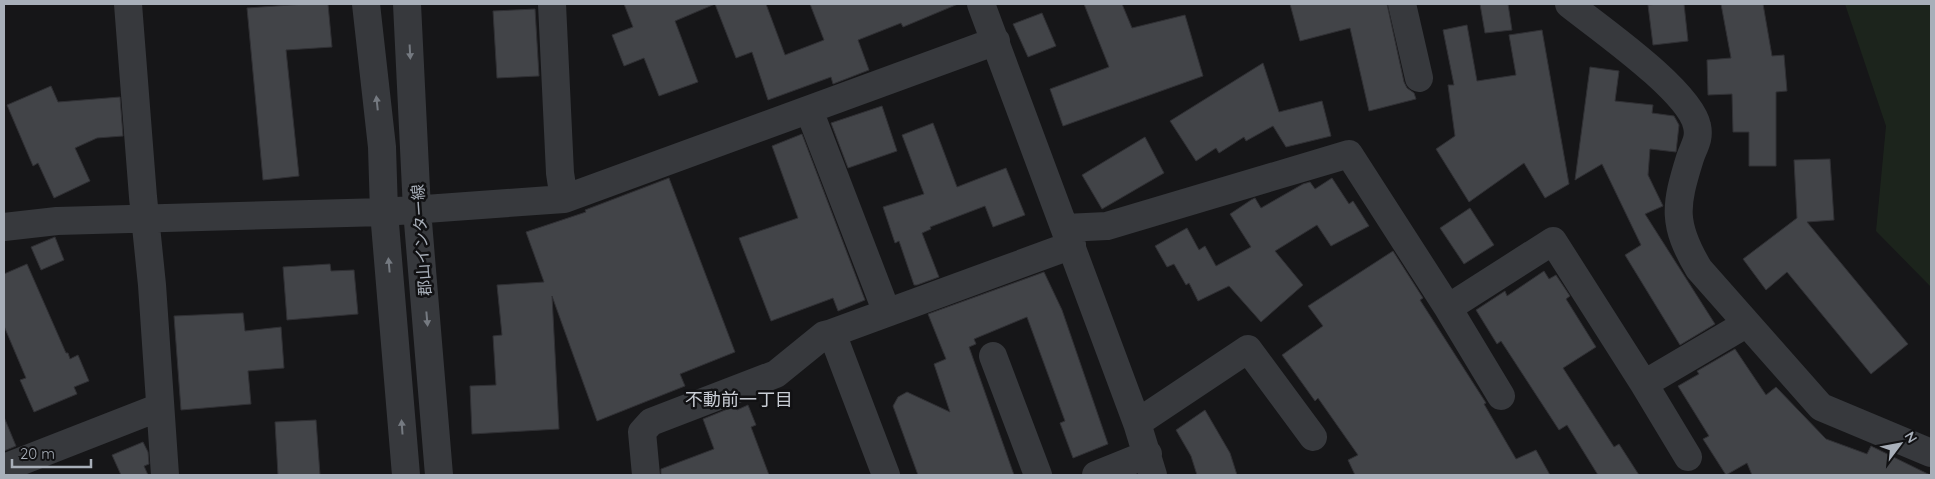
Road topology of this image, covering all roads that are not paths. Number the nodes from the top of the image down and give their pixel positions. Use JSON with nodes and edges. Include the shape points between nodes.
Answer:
{"nodes":[{"id":1,"x":128,"y":4,"type":"edge"},
{"id":2,"x":366,"y":4,"type":"edge"},
{"id":3,"x":408,"y":4,"type":"edge"},
{"id":4,"x":552,"y":4,"type":"edge"},
{"id":5,"x":1402,"y":4,"type":"edge"},
{"id":6,"x":1569,"y":4,"type":"edge"},
{"id":7,"x":983,"y":5,"type":"edge"},
{"id":8,"x":996,"y":41,"type":"junction"},
{"id":9,"x":1419,"y":78,"type":"dead end"},
{"id":10,"x":809,"y":110,"type":"junction"},
{"id":11,"x":564,"y":199,"type":"junction"},
{"id":12,"x":417,"y":210,"type":"junction"},
{"id":13,"x":384,"y":212,"type":"junction"},
{"id":14,"x":146,"y":220,"type":"junction"},
{"id":15,"x":4,"y":227,"type":"edge"},
{"id":16,"x":1068,"y":237,"type":"junction"},
{"id":17,"x":1448,"y":308,"type":"junction"},
{"id":18,"x":887,"y":313,"type":"junction"},
{"id":19,"x":1746,"y":324,"type":"junction"},
{"id":20,"x":832,"y":333,"type":"junction"},
{"id":21,"x":993,"y":356,"type":"dead end"},
{"id":22,"x":1644,"y":384,"type":"junction"},
{"id":23,"x":1501,"y":396,"type":"dead end"},
{"id":24,"x":160,"y":407,"type":"junction"},
{"id":25,"x":1137,"y":423,"type":"junction"},
{"id":26,"x":1313,"y":436,"type":"dead end"},
{"id":27,"x":1931,"y":453,"type":"edge"},
{"id":28,"x":1688,"y":457,"type":"dead end"},
{"id":29,"x":1151,"y":465,"type":"edge"},
{"id":30,"x":4,"y":468,"type":"edge"},
{"id":31,"x":165,"y":475,"type":"edge"},
{"id":32,"x":406,"y":475,"type":"edge"},
{"id":33,"x":439,"y":475,"type":"edge"},
{"id":34,"x":646,"y":475,"type":"edge"},
{"id":35,"x":886,"y":475,"type":"edge"},
{"id":36,"x":1038,"y":475,"type":"edge"},
{"id":37,"x":1096,"y":475,"type":"edge"}],
"edges":[{"from":1,"to":14,"type":"street"},
{"from":13,"to":2,"type":"street","one_way":true,"via":[[382,147]]},
{"from":3,"to":12,"type":"street","name":"郡山インター線","one_way":true},
{"from":4,"to":11,"type":"street"},
{"from":5,"to":9,"type":"street"},
{"from":6,"to":19,"type":"street","via":[[1663,80],[1681,98],[1697,123],[1699,139],[1679,194],[1678,217],[1685,246],[1699,269]]},
{"from":7,"to":8,"type":"street"},
{"from":8,"to":10,"type":"street"},
{"from":8,"to":16,"type":"street"},
{"from":10,"to":11,"type":"street"},
{"from":10,"to":18,"type":"street"},
{"from":11,"to":12,"type":"street"},
{"from":12,"to":13,"type":"street"},
{"from":12,"to":33,"type":"street","name":"郡山インター線","one_way":true},
{"from":13,"to":14,"type":"street"},
{"from":32,"to":13,"type":"street","one_way":true},
{"from":14,"to":15,"type":"street","via":[[57,221]]},
{"from":14,"to":24,"type":"street"},
{"from":16,"to":17,"type":"street","via":[[1349,154]]},
{"from":16,"to":18,"type":"street"},
{"from":16,"to":25,"type":"street"},
{"from":17,"to":22,"type":"street","via":[[1553,240]]},
{"from":17,"to":23,"type":"street"},
{"from":18,"to":20,"type":"street"},
{"from":19,"to":22,"type":"street"},
{"from":19,"to":27,"type":"street","via":[[1821,407]]},
{"from":20,"to":34,"type":"street","via":[[824,335],[776,374],[651,422],[642,432]]},
{"from":20,"to":35,"type":"street"},
{"from":21,"to":36,"type":"street"},
{"from":22,"to":28,"type":"street"},
{"from":24,"to":30,"type":"street"},
{"from":24,"to":31,"type":"street"},
{"from":25,"to":26,"type":"street","via":[[1248,349]]},
{"from":25,"to":29,"type":"street"},
{"from":29,"to":37,"type":"street"}]}
